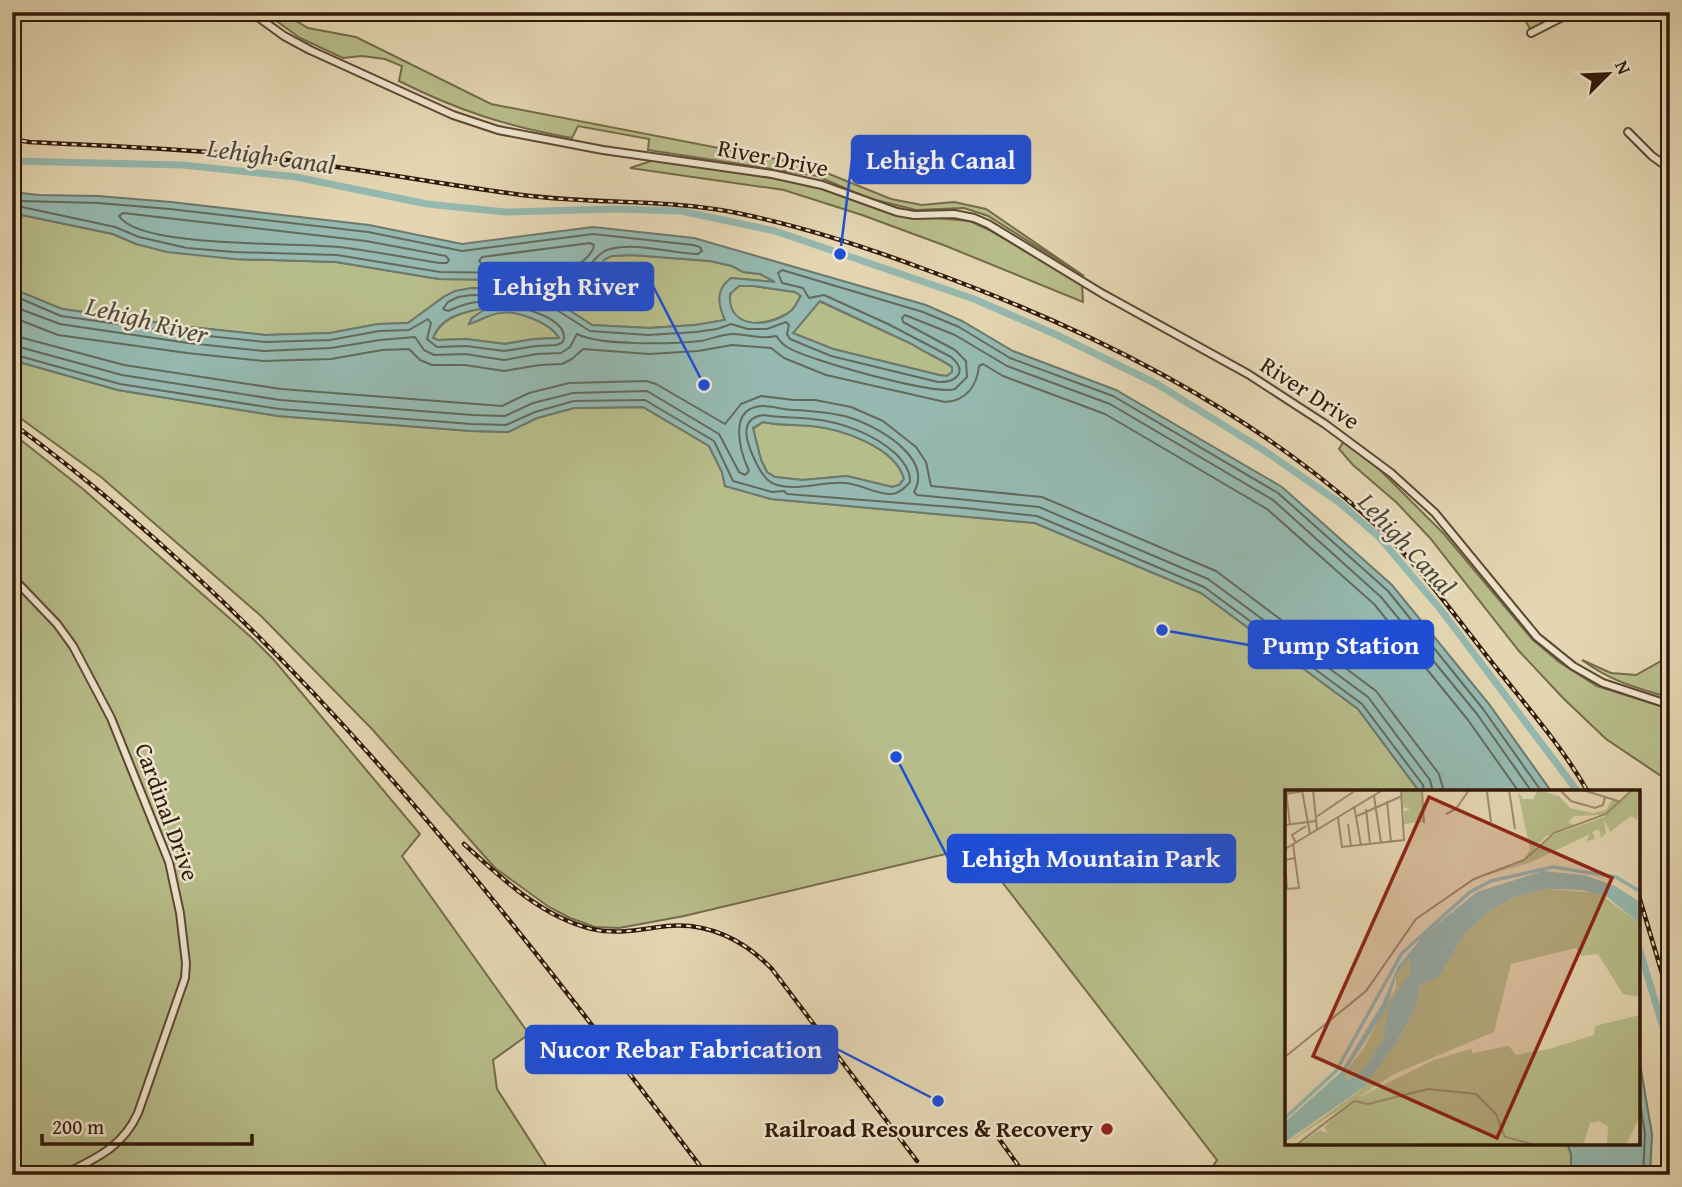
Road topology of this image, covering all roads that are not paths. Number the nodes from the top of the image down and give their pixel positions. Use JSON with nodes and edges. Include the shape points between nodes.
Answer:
{"nodes":[{"id":1,"x":251,"y":12,"type":"edge"},
{"id":2,"x":1572,"y":12,"type":"edge"},
{"id":3,"x":1531,"y":33,"type":"dead end"},
{"id":4,"x":1628,"y":132,"type":"dead end"},
{"id":5,"x":1670,"y":169,"type":"edge"},
{"id":6,"x":12,"y":577,"type":"edge"},
{"id":7,"x":1670,"y":705,"type":"edge"},
{"id":8,"x":63,"y":1175,"type":"edge"}],
"edges":[{"from":1,"to":7,"type":"street","name":"River Drive","via":[[310,50],[482,126],[603,150],[772,174],[822,185],[897,212],[954,214],[981,221],[1312,414],[1391,473],[1435,513],[1537,638],[1603,683]]},
{"from":2,"to":3,"type":"street"},
{"from":4,"to":5,"type":"street"},
{"from":6,"to":8,"type":"street","name":"Cardinal Drive","via":[[63,631],[102,696],[169,862],[187,964],[131,1127],[107,1152]]}]}
